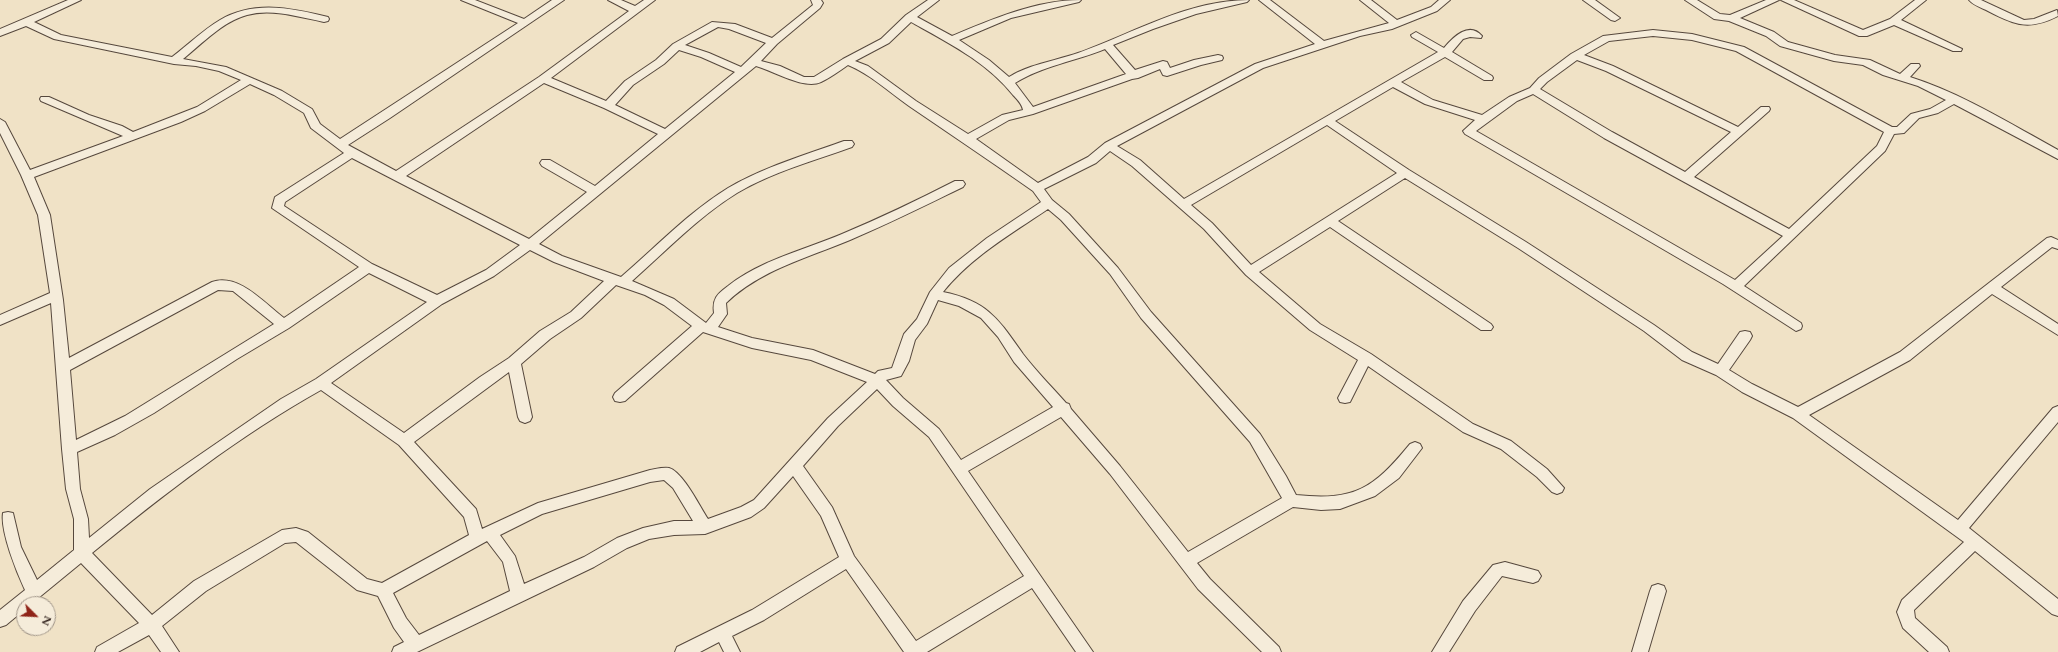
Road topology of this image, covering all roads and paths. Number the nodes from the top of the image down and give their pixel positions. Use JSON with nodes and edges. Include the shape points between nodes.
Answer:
{"nodes":[{"id":1,"x":76,"y":0,"type":"edge"},
{"id":2,"x":466,"y":0,"type":"edge"},
{"id":3,"x":559,"y":0,"type":"edge"},
{"id":4,"x":613,"y":0,"type":"edge"},
{"id":5,"x":650,"y":0,"type":"edge"},
{"id":6,"x":816,"y":0,"type":"edge"},
{"id":7,"x":934,"y":0,"type":"edge"},
{"id":8,"x":1076,"y":0,"type":"edge"},
{"id":9,"x":1244,"y":0,"type":"edge"},
{"id":10,"x":1264,"y":0,"type":"edge"},
{"id":11,"x":1365,"y":0,"type":"edge"},
{"id":12,"x":1445,"y":0,"type":"edge"},
{"id":13,"x":1588,"y":0,"type":"edge"},
{"id":14,"x":1690,"y":0,"type":"edge"},
{"id":15,"x":1774,"y":0,"type":"edge"},
{"id":16,"x":1786,"y":0,"type":"edge"},
{"id":17,"x":1921,"y":0,"type":"edge"},
{"id":18,"x":1974,"y":0,"type":"edge"},
{"id":19,"x":1061,"y":2,"type":"edge"},
{"id":20,"x":636,"y":10,"type":"junction"},
{"id":21,"x":2057,"y":13,"type":"edge"},
{"id":22,"x":910,"y":17,"type":"junction"},
{"id":23,"x":1615,"y":18,"type":"dead end"},
{"id":24,"x":1731,"y":18,"type":"junction"},
{"id":25,"x":324,"y":19,"type":"dead end"},
{"id":26,"x":1894,"y":21,"type":"junction"},
{"id":27,"x":26,"y":22,"type":"junction"},
{"id":28,"x":524,"y":22,"type":"junction"},
{"id":29,"x":1395,"y":23,"type":"junction"},
{"id":30,"x":0,"y":33,"type":"edge"},
{"id":31,"x":1416,"y":35,"type":"dead end"},
{"id":32,"x":1477,"y":36,"type":"dead end"},
{"id":33,"x":951,"y":40,"type":"junction"},
{"id":34,"x":773,"y":42,"type":"junction"},
{"id":35,"x":1107,"y":45,"type":"junction"},
{"id":36,"x":677,"y":46,"type":"junction"},
{"id":37,"x":1324,"y":46,"type":"junction"},
{"id":38,"x":1957,"y":49,"type":"dead end"},
{"id":39,"x":1575,"y":56,"type":"junction"},
{"id":40,"x":1218,"y":58,"type":"dead end"},
{"id":41,"x":174,"y":61,"type":"junction"},
{"id":42,"x":847,"y":61,"type":"junction"},
{"id":43,"x":754,"y":62,"type":"junction"},
{"id":44,"x":1915,"y":66,"type":"dead end"},
{"id":45,"x":741,"y":71,"type":"junction"},
{"id":46,"x":1134,"y":76,"type":"junction"},
{"id":47,"x":1903,"y":77,"type":"junction"},
{"id":48,"x":1488,"y":78,"type":"dead end"},
{"id":49,"x":543,"y":79,"type":"junction"},
{"id":50,"x":249,"y":80,"type":"junction"},
{"id":51,"x":1392,"y":82,"type":"junction"},
{"id":52,"x":1008,"y":83,"type":"junction"},
{"id":53,"x":1534,"y":90,"type":"junction"},
{"id":54,"x":45,"y":99,"type":"dead end"},
{"id":55,"x":1953,"y":100,"type":"junction"},
{"id":56,"x":608,"y":106,"type":"junction"},
{"id":57,"x":1765,"y":109,"type":"dead end"},
{"id":58,"x":1029,"y":112,"type":"junction"},
{"id":59,"x":1483,"y":119,"type":"junction"},
{"id":60,"x":1327,"y":120,"type":"junction"},
{"id":61,"x":0,"y":122,"type":"edge"},
{"id":62,"x":1890,"y":131,"type":"junction"},
{"id":63,"x":1739,"y":132,"type":"junction"},
{"id":64,"x":666,"y":134,"type":"junction"},
{"id":65,"x":134,"y":137,"type":"junction"},
{"id":66,"x":968,"y":139,"type":"junction"},
{"id":67,"x":848,"y":144,"type":"dead end"},
{"id":68,"x":339,"y":145,"type":"junction"},
{"id":69,"x":1109,"y":146,"type":"junction"},
{"id":70,"x":352,"y":153,"type":"junction"},
{"id":71,"x":2058,"y":155,"type":"edge"},
{"id":72,"x":546,"y":163,"type":"dead end"},
{"id":73,"x":1405,"y":173,"type":"junction"},
{"id":74,"x":28,"y":175,"type":"junction"},
{"id":75,"x":397,"y":176,"type":"junction"},
{"id":76,"x":1687,"y":177,"type":"junction"},
{"id":77,"x":959,"y":184,"type":"dead end"},
{"id":78,"x":1038,"y":188,"type":"junction"},
{"id":79,"x":595,"y":191,"type":"junction"},
{"id":80,"x":1048,"y":203,"type":"junction"},
{"id":81,"x":1182,"y":205,"type":"junction"},
{"id":82,"x":1331,"y":222,"type":"junction"},
{"id":83,"x":1789,"y":234,"type":"junction"},
{"id":84,"x":529,"y":245,"type":"junction"},
{"id":85,"x":2058,"y":245,"type":"edge"},
{"id":86,"x":368,"y":267,"type":"junction"},
{"id":87,"x":1250,"y":272,"type":"junction"},
{"id":88,"x":618,"y":282,"type":"junction"},
{"id":89,"x":1736,"y":287,"type":"junction"},
{"id":90,"x":1992,"y":288,"type":"junction"},
{"id":91,"x":56,"y":295,"type":"junction"},
{"id":92,"x":934,"y":295,"type":"junction"},
{"id":93,"x":437,"y":301,"type":"junction"},
{"id":94,"x":0,"y":320,"type":"edge"},
{"id":95,"x":284,"y":325,"type":"junction"},
{"id":96,"x":1796,"y":326,"type":"dead end"},
{"id":97,"x":705,"y":327,"type":"junction"},
{"id":98,"x":1486,"y":327,"type":"dead end"},
{"id":99,"x":2058,"y":330,"type":"edge"},
{"id":100,"x":1745,"y":336,"type":"dead end"},
{"id":101,"x":1366,"y":358,"type":"junction"},
{"id":102,"x":514,"y":362,"type":"junction"},
{"id":103,"x":62,"y":368,"type":"junction"},
{"id":104,"x":1721,"y":371,"type":"junction"},
{"id":105,"x":878,"y":381,"type":"junction"},
{"id":106,"x":321,"y":383,"type":"junction"},
{"id":107,"x":620,"y":397,"type":"dead end"},
{"id":108,"x":1345,"y":398,"type":"dead end"},
{"id":109,"x":1064,"y":408,"type":"junction"},
{"id":110,"x":2058,"y":412,"type":"edge"},
{"id":111,"x":1798,"y":414,"type":"junction"},
{"id":112,"x":525,"y":417,"type":"dead end"},
{"id":113,"x":404,"y":441,"type":"junction"},
{"id":114,"x":1415,"y":448,"type":"dead end"},
{"id":115,"x":69,"y":449,"type":"junction"},
{"id":116,"x":794,"y":465,"type":"junction"},
{"id":117,"x":960,"y":468,"type":"junction"},
{"id":118,"x":1557,"y":488,"type":"dead end"},
{"id":119,"x":1291,"y":501,"type":"junction"},
{"id":120,"x":8,"y":518,"type":"dead end"},
{"id":121,"x":705,"y":527,"type":"junction"},
{"id":122,"x":1959,"y":529,"type":"junction"},
{"id":123,"x":483,"y":535,"type":"junction"},
{"id":124,"x":1975,"y":542,"type":"junction"},
{"id":125,"x":82,"y":553,"type":"junction"},
{"id":126,"x":848,"y":560,"type":"junction"},
{"id":127,"x":1186,"y":561,"type":"junction"},
{"id":128,"x":1533,"y":576,"type":"dead end"},
{"id":129,"x":1034,"y":578,"type":"junction"},
{"id":130,"x":384,"y":590,"type":"junction"},
{"id":131,"x":34,"y":591,"type":"junction"},
{"id":132,"x":1658,"y":591,"type":"dead end"},
{"id":133,"x":518,"y":594,"type":"junction"},
{"id":134,"x":2058,"y":609,"type":"edge"},
{"id":135,"x":0,"y":620,"type":"edge"},
{"id":136,"x":151,"y":625,"type":"junction"},
{"id":137,"x":723,"y":634,"type":"junction"},
{"id":138,"x":415,"y":643,"type":"junction"},
{"id":139,"x":914,"y":651,"type":"edge"},
{"id":140,"x":103,"y":652,"type":"edge"},
{"id":141,"x":171,"y":652,"type":"edge"},
{"id":142,"x":400,"y":652,"type":"edge"},
{"id":143,"x":683,"y":652,"type":"edge"},
{"id":144,"x":732,"y":652,"type":"edge"},
{"id":145,"x":1085,"y":652,"type":"edge"},
{"id":146,"x":1273,"y":652,"type":"edge"},
{"id":147,"x":1440,"y":652,"type":"edge"},
{"id":148,"x":1640,"y":652,"type":"edge"},
{"id":149,"x":1941,"y":652,"type":"edge"}],
"edges":[{"from":1,"to":27,"type":"street"},
{"from":2,"to":28,"type":"street"},
{"from":3,"to":28,"type":"street"},
{"from":4,"to":20,"type":"street"},
{"from":5,"to":20,"type":"street"},
{"from":6,"to":34,"type":"street","via":[[817,6]]},
{"from":7,"to":22,"type":"street"},
{"from":8,"to":19,"type":"street"},
{"from":9,"to":35,"type":"street","via":[[1193,12],[1172,21],[1150,26]]},
{"from":10,"to":37,"type":"street"},
{"from":11,"to":29,"type":"street"},
{"from":12,"to":29,"type":"street","via":[[1434,9]]},
{"from":13,"to":23,"type":"street"},
{"from":14,"to":24,"type":"street","via":[[1718,17]]},
{"from":15,"to":24,"type":"street"},
{"from":16,"to":26,"type":"street","via":[[1863,34]]},
{"from":17,"to":26,"type":"street"},
{"from":18,"to":21,"type":"street","via":[[2011,18],[2028,23]]},
{"from":19,"to":33,"type":"street","via":[[1008,16]]},
{"from":20,"to":49,"type":"street"},
{"from":22,"to":33,"type":"street"},
{"from":22,"to":42,"type":"street","via":[[885,41]]},
{"from":24,"to":47,"type":"street","via":[[1770,34],[1784,44],[1834,58],[1866,62],[1887,73]]},
{"from":25,"to":41,"type":"street","via":[[262,10],[250,12],[222,24]]},
{"from":26,"to":38,"type":"street"},
{"from":27,"to":30,"type":"street"},
{"from":27,"to":41,"type":"street","via":[[58,37]]},
{"from":28,"to":68,"type":"street"},
{"from":29,"to":37,"type":"street"},
{"from":31,"to":48,"type":"street"},
{"from":32,"to":51,"type":"street","via":[[1470,33],[1459,37],[1447,51]]},
{"from":33,"to":52,"type":"street","via":[[987,63]]},
{"from":34,"to":36,"type":"street","via":[[719,24],[703,30]]},
{"from":34,"to":43,"type":"street"},
{"from":35,"to":46,"type":"street"},
{"from":35,"to":52,"type":"street","via":[[1025,72]]},
{"from":36,"to":45,"type":"street"},
{"from":36,"to":56,"type":"street","via":[[660,62],[629,83]]},
{"from":37,"to":69,"type":"street","via":[[1259,66]]},
{"from":39,"to":53,"type":"street"},
{"from":39,"to":62,"type":"street","via":[[1607,38],[1653,33],[1692,37],[1740,49]]},
{"from":39,"to":63,"type":"street","via":[[1593,61],[1726,123]]},
{"from":40,"to":46,"type":"street","via":[[1166,73],[1163,64]]},
{"from":41,"to":50,"type":"street","via":[[209,66]]},
{"from":42,"to":43,"type":"street","via":[[817,80],[807,81]]},
{"from":42,"to":66,"type":"street","via":[[864,68]]},
{"from":43,"to":45,"type":"street"},
{"from":44,"to":47,"type":"street"},
{"from":45,"to":64,"type":"street"},
{"from":46,"to":58,"type":"street"},
{"from":47,"to":55,"type":"street"},
{"from":49,"to":56,"type":"street"},
{"from":49,"to":75,"type":"street"},
{"from":50,"to":65,"type":"street","via":[[195,112]]},
{"from":50,"to":68,"type":"street","via":[[278,93],[309,114],[315,126]]},
{"from":51,"to":59,"type":"street","via":[[1429,102]]},
{"from":51,"to":60,"type":"street"},
{"from":52,"to":58,"type":"street","via":[[1029,105]]},
{"from":53,"to":59,"type":"street","via":[[1513,99]]},
{"from":53,"to":76,"type":"street","via":[[1608,135]]},
{"from":54,"to":65,"type":"street"},
{"from":55,"to":62,"type":"street","via":[[1934,111],[1915,116],[1900,130]]},
{"from":55,"to":71,"type":"street","via":[[2000,122]]},
{"from":56,"to":64,"type":"street"},
{"from":57,"to":63,"type":"street"},
{"from":58,"to":66,"type":"street","via":[[1006,117]]},
{"from":59,"to":89,"type":"street","via":[[1469,131]]},
{"from":60,"to":73,"type":"street"},
{"from":60,"to":81,"type":"street"},
{"from":61,"to":74,"type":"street"},
{"from":62,"to":83,"type":"street","via":[[1881,148]]},
{"from":63,"to":76,"type":"street"},
{"from":64,"to":79,"type":"street"},
{"from":65,"to":74,"type":"street"},
{"from":66,"to":78,"type":"street"},
{"from":67,"to":88,"type":"street","via":[[732,191]]},
{"from":68,"to":70,"type":"street"},
{"from":69,"to":78,"type":"street","via":[[1092,160]]},
{"from":69,"to":81,"type":"street","via":[[1136,163]]},
{"from":70,"to":75,"type":"street"},
{"from":70,"to":86,"type":"street","via":[[279,200],[277,206]]},
{"from":72,"to":79,"type":"street"},
{"from":73,"to":82,"type":"street"},
{"from":73,"to":104,"type":"street","via":[[1522,245],[1649,328],[1687,356]]},
{"from":74,"to":91,"type":"street","via":[[44,215]]},
{"from":75,"to":84,"type":"street"},
{"from":76,"to":83,"type":"street"},
{"from":77,"to":97,"type":"street","via":[[847,237],[758,272],[740,283],[721,300],[721,314]]},
{"from":78,"to":80,"type":"street"},
{"from":79,"to":84,"type":"street"},
{"from":80,"to":92,"type":"street","via":[[991,241],[953,271]]},
{"from":80,"to":119,"type":"street","via":[[1065,217],[1114,271],[1146,315],[1255,438]]},
{"from":81,"to":87,"type":"street","via":[[1208,226]]},
{"from":82,"to":87,"type":"street"},
{"from":82,"to":98,"type":"street"},
{"from":83,"to":89,"type":"street","via":[[1782,244]]},
{"from":84,"to":88,"type":"street"},
{"from":84,"to":93,"type":"street","via":[[490,273]]},
{"from":85,"to":90,"type":"street","via":[[2051,241]]},
{"from":86,"to":93,"type":"street"},
{"from":86,"to":95,"type":"street"},
{"from":87,"to":101,"type":"street","via":[[1315,327]]},
{"from":88,"to":97,"type":"street","via":[[649,292],[669,302]]},
{"from":88,"to":102,"type":"street","via":[[576,315],[545,335]]},
{"from":89,"to":96,"type":"street"},
{"from":90,"to":99,"type":"street"},
{"from":90,"to":111,"type":"street","via":[[1905,356]]},
{"from":91,"to":94,"type":"street"},
{"from":91,"to":103,"type":"street"},
{"from":92,"to":105,"type":"street","via":[[922,321],[909,338],[896,372],[883,375]]},
{"from":92,"to":109,"type":"street","via":[[967,303],[986,315],[1007,338],[1019,358]]},
{"from":93,"to":106,"type":"street"},
{"from":95,"to":103,"type":"street","via":[[236,287],[216,285]]},
{"from":95,"to":115,"type":"street","via":[[118,427],[90,442]]},
{"from":97,"to":105,"type":"street","via":[[752,344],[813,355]]},
{"from":97,"to":107,"type":"street"},
{"from":100,"to":104,"type":"street"},
{"from":101,"to":108,"type":"street"},
{"from":101,"to":118,"type":"street","via":[[1468,428],[1506,445]]},
{"from":102,"to":112,"type":"street"},
{"from":102,"to":113,"type":"street"},
{"from":103,"to":115,"type":"street"},
{"from":104,"to":111,"type":"street","via":[[1747,388]]},
{"from":105,"to":116,"type":"street","via":[[833,422]]},
{"from":105,"to":117,"type":"street","via":[[934,433]]},
{"from":106,"to":113,"type":"street"},
{"from":106,"to":125,"type":"street","via":[[286,403],[154,493]]},
{"from":109,"to":117,"type":"street"},
{"from":109,"to":127,"type":"street","via":[[1116,470]]},
{"from":110,"to":122,"type":"street"},
{"from":111,"to":122,"type":"street"},
{"from":113,"to":123,"type":"street","via":[[471,514]]},
{"from":114,"to":119,"type":"street","via":[[1394,474],[1370,492],[1336,504]]},
{"from":115,"to":125,"type":"street","via":[[72,489],[80,519]]},
{"from":116,"to":121,"type":"street","via":[[759,504],[746,512]]},
{"from":116,"to":126,"type":"street","via":[[827,512]]},
{"from":117,"to":129,"type":"street"},
{"from":119,"to":127,"type":"street"},
{"from":120,"to":131,"type":"street","via":[[13,547]]},
{"from":121,"to":123,"type":"street","via":[[678,484],[666,474],[650,476],[538,509]]},
{"from":121,"to":133,"type":"street","via":[[674,528],[648,533]]},
{"from":122,"to":124,"type":"street"},
{"from":123,"to":130,"type":"street"},
{"from":123,"to":133,"type":"street","via":[[504,549],[514,566]]},
{"from":124,"to":134,"type":"street"},
{"from":124,"to":149,"type":"street","via":[[1908,605],[1905,612],[1909,623]]},
{"from":125,"to":131,"type":"street"},
{"from":125,"to":136,"type":"street"},
{"from":126,"to":137,"type":"street"},
{"from":126,"to":139,"type":"street"},
{"from":127,"to":146,"type":"street","via":[[1204,584]]},
{"from":128,"to":147,"type":"street","via":[[1505,569],[1498,570],[1469,606]]},
{"from":129,"to":139,"type":"street"},
{"from":129,"to":145,"type":"street"},
{"from":130,"to":136,"type":"street","via":[[363,585],[303,537],[290,535],[282,537],[200,586]]},
{"from":130,"to":138,"type":"street","via":[[400,623]]},
{"from":131,"to":135,"type":"street"},
{"from":132,"to":148,"type":"street"},
{"from":133,"to":138,"type":"street"},
{"from":136,"to":140,"type":"street"},
{"from":136,"to":141,"type":"street"},
{"from":137,"to":143,"type":"street"},
{"from":137,"to":144,"type":"street"},
{"from":138,"to":142,"type":"street"}]}
